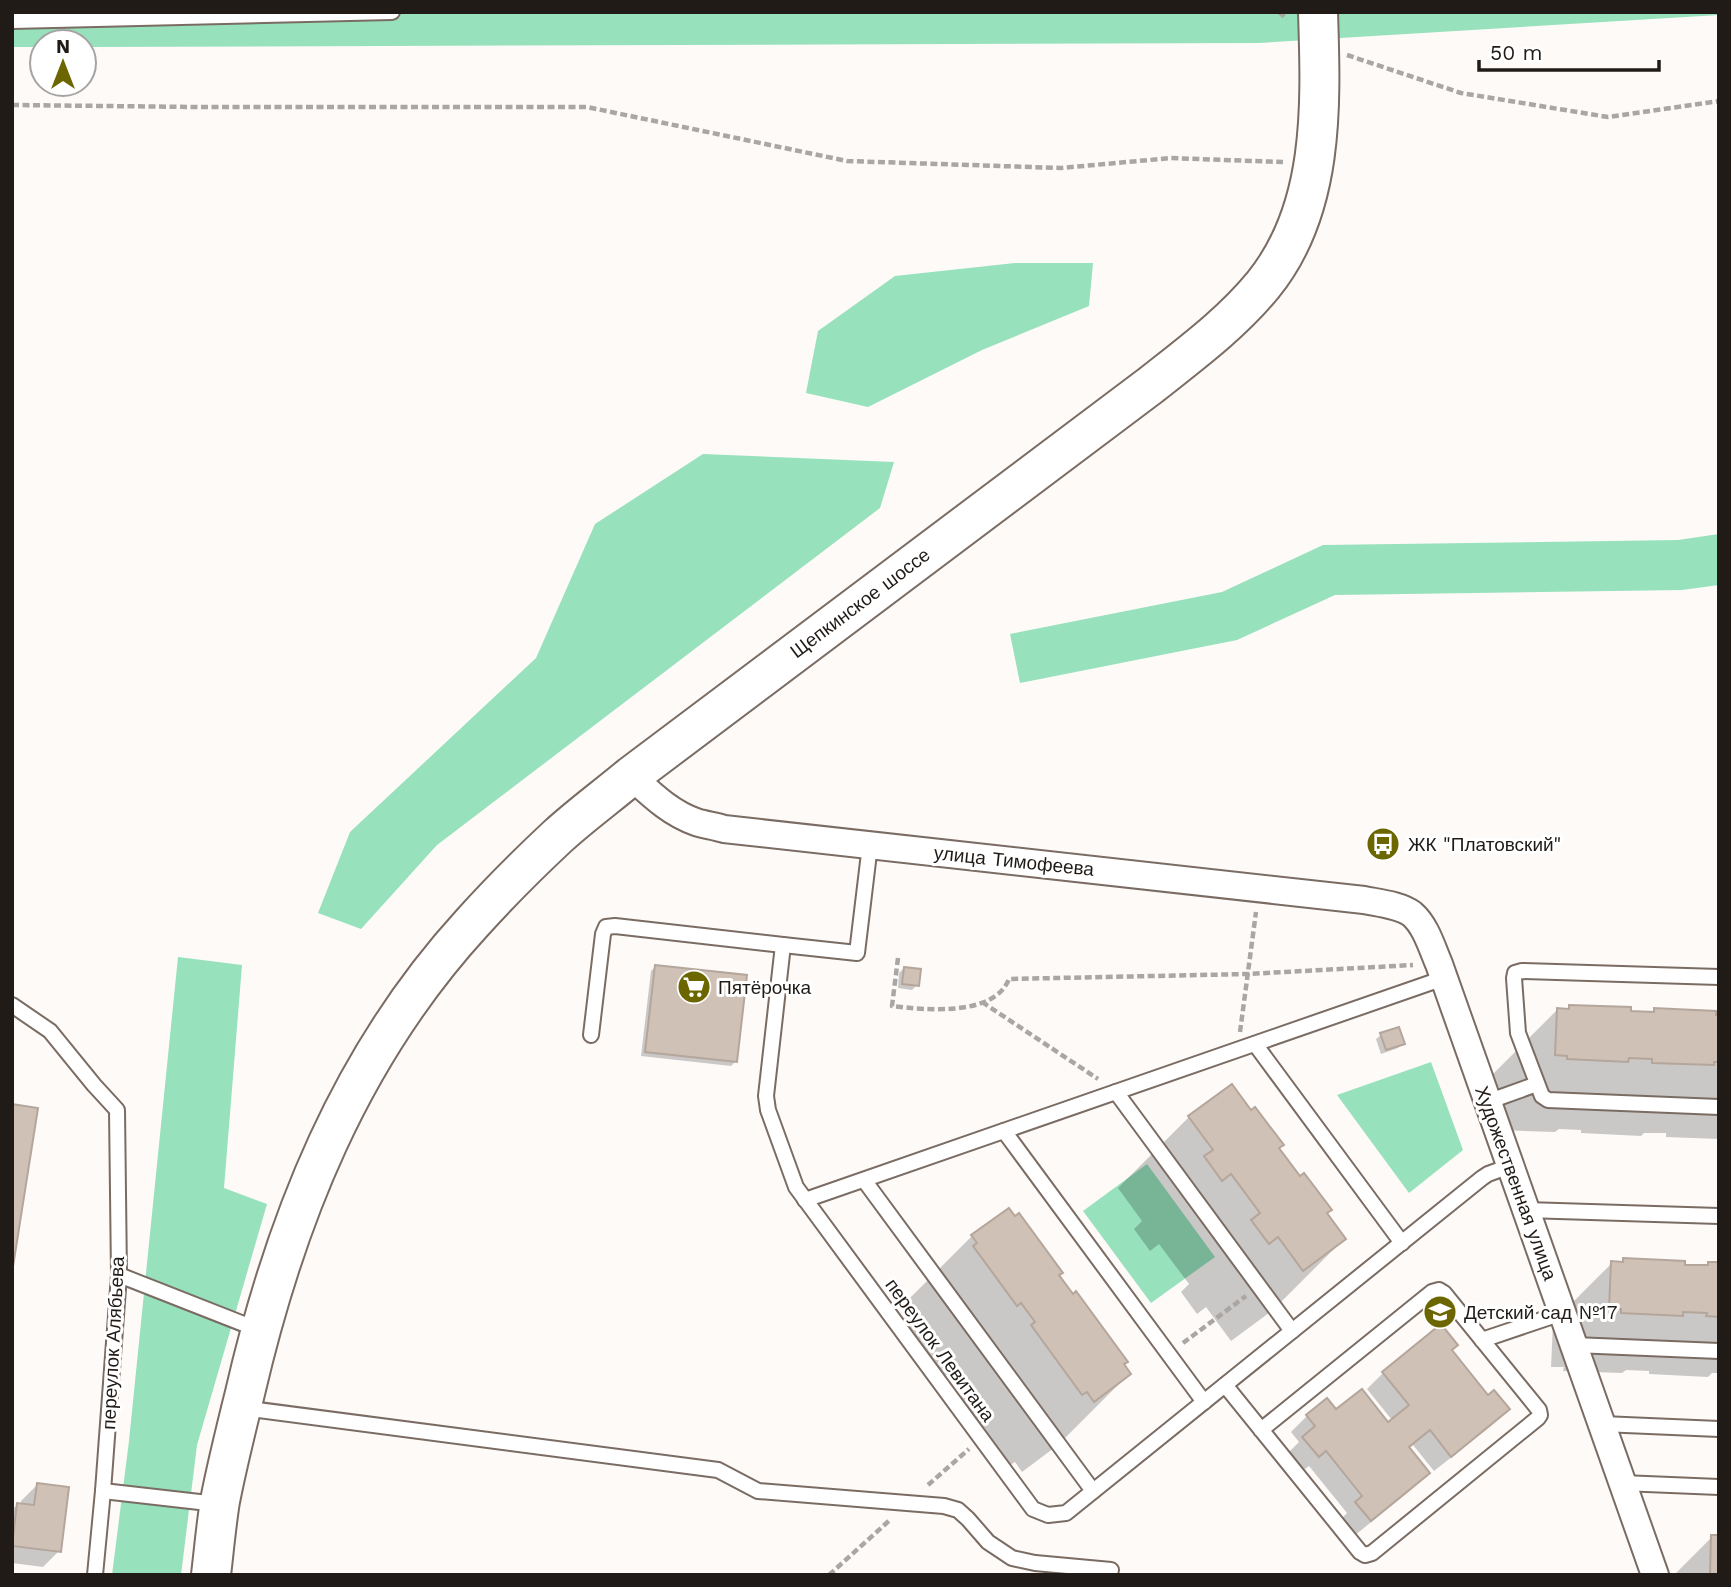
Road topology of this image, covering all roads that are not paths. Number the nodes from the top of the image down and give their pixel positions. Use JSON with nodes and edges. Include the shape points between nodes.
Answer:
{"nodes":[{"id":1,"x":392,"y":12,"type":"edge"},
{"id":2,"x":12,"y":21,"type":"edge"},
{"id":3,"x":1318,"y":29,"type":"edge"},
{"id":4,"x":631,"y":776,"type":"junction"},
{"id":5,"x":870,"y":845,"type":"junction"},
{"id":6,"x":1411,"y":913,"type":"joint"},
{"id":7,"x":783,"y":945,"type":"junction"},
{"id":8,"x":1441,"y":971,"type":"junction"},
{"id":9,"x":1719,"y":977,"type":"edge"},
{"id":10,"x":12,"y":1005,"type":"edge"},
{"id":11,"x":591,"y":1035,"type":"dead end"},
{"id":12,"x":1255,"y":1044,"type":"junction"},
{"id":13,"x":1537,"y":1084,"type":"junction"},
{"id":14,"x":1116,"y":1092,"type":"junction"},
{"id":15,"x":1488,"y":1102,"type":"junction"},
{"id":16,"x":1719,"y":1107,"type":"edge"},
{"id":17,"x":1004,"y":1131,"type":"junction"},
{"id":18,"x":1510,"y":1166,"type":"junction"},
{"id":19,"x":864,"y":1180,"type":"junction"},
{"id":20,"x":806,"y":1200,"type":"junction"},
{"id":21,"x":1526,"y":1210,"type":"junction"},
{"id":22,"x":1719,"y":1216,"type":"edge"},
{"id":23,"x":1402,"y":1242,"type":"junction"},
{"id":24,"x":119,"y":1275,"type":"junction"},
{"id":25,"x":1562,"y":1313,"type":"junction"},
{"id":26,"x":260,"y":1330,"type":"junction"},
{"id":27,"x":1292,"y":1331,"type":"junction"},
{"id":28,"x":1482,"y":1340,"type":"junction"},
{"id":29,"x":1574,"y":1345,"type":"junction"},
{"id":30,"x":1719,"y":1351,"type":"edge"},
{"id":31,"x":1225,"y":1385,"type":"junction"},
{"id":32,"x":1204,"y":1402,"type":"junction"},
{"id":33,"x":241,"y":1408,"type":"junction"},
{"id":34,"x":1602,"y":1424,"type":"junction"},
{"id":35,"x":1719,"y":1429,"type":"edge"},
{"id":36,"x":1261,"y":1430,"type":"junction"},
{"id":37,"x":1622,"y":1483,"type":"junction"},
{"id":38,"x":1719,"y":1487,"type":"edge"},
{"id":39,"x":103,"y":1491,"type":"junction"},
{"id":40,"x":1093,"y":1491,"type":"junction"},
{"id":41,"x":220,"y":1504,"type":"junction"},
{"id":42,"x":1111,"y":1570,"type":"dead end"},
{"id":43,"x":95,"y":1575,"type":"edge"},
{"id":44,"x":211,"y":1575,"type":"edge"},
{"id":45,"x":1655,"y":1575,"type":"edge"}],
"edges":[{"from":1,"to":2,"type":"lane"},
{"from":3,"to":4,"type":"main road","name":"Щепкинское шоссе","via":[[1317,139],[1308,197],[1283,258],[1263,285],[1151,385]]},
{"from":4,"to":5,"type":"street","name":"улица Тимофеева","via":[[661,803],[696,822]]},
{"from":4,"to":26,"type":"main road","name":"Щепкинское шоссе","via":[[559,835],[470,924],[389,1029],[314,1171]]},
{"from":5,"to":6,"type":"street","name":"улица Тимофеева","via":[[1364,900]]},
{"from":5,"to":7,"type":"lane","via":[[857,953]]},
{"from":6,"to":8,"type":"street","name":"Художественная улица","via":[[1422,926]]},
{"from":7,"to":11,"type":"lane","via":[[606,927]]},
{"from":7,"to":20,"type":"lane","name":"переулок Левитана","via":[[766,1104],[796,1187]]},
{"from":8,"to":12,"type":"lane"},
{"from":8,"to":15,"type":"street","name":"Художественная улица"},
{"from":9,"to":13,"type":"lane","via":[[1515,972],[1518,1033]]},
{"from":10,"to":24,"type":"lane","name":"переулок Алябьева","via":[[50,1031],[117,1110]]},
{"from":12,"to":14,"type":"lane"},
{"from":12,"to":23,"type":"lane"},
{"from":13,"to":15,"type":"lane"},
{"from":13,"to":16,"type":"lane","via":[[1548,1100]]},
{"from":14,"to":17,"type":"lane"},
{"from":14,"to":27,"type":"lane"},
{"from":15,"to":18,"type":"street","name":"Художественная улица"},
{"from":17,"to":19,"type":"lane"},
{"from":17,"to":32,"type":"lane"},
{"from":18,"to":21,"type":"street","name":"Художественная улица"},
{"from":18,"to":23,"type":"lane","via":[[1482,1178]]},
{"from":19,"to":20,"type":"lane"},
{"from":19,"to":40,"type":"lane"},
{"from":20,"to":40,"type":"lane","name":"переулок Левитана","via":[[1033,1509],[1048,1515],[1066,1513]]},
{"from":21,"to":22,"type":"lane"},
{"from":21,"to":25,"type":"street","name":"Художественная улица"},
{"from":23,"to":27,"type":"lane"},
{"from":24,"to":26,"type":"lane"},
{"from":24,"to":39,"type":"lane","name":"переулок Алябьева"},
{"from":25,"to":28,"type":"lane"},
{"from":25,"to":29,"type":"street","name":"Художественная улица"},
{"from":26,"to":33,"type":"main road"},
{"from":27,"to":31,"type":"lane"},
{"from":28,"to":36,"type":"lane","via":[[1444,1293],[1432,1292]]},
{"from":28,"to":36,"type":"lane","via":[[1539,1410],[1538,1419],[1372,1553],[1360,1552]]},
{"from":29,"to":30,"type":"lane"},
{"from":29,"to":34,"type":"street","name":"Художественная улица"},
{"from":31,"to":32,"type":"lane"},
{"from":31,"to":36,"type":"lane"},
{"from":32,"to":40,"type":"lane"},
{"from":33,"to":41,"type":"main road"},
{"from":33,"to":42,"type":"lane","via":[[718,1470],[758,1491],[944,1506],[958,1510],[988,1542],[1012,1558]]},
{"from":34,"to":35,"type":"lane"},
{"from":34,"to":37,"type":"street","name":"Художественная улица"},
{"from":37,"to":38,"type":"lane"},
{"from":37,"to":45,"type":"street","name":"Художественная улица"},
{"from":39,"to":41,"type":"lane"},
{"from":39,"to":43,"type":"lane","name":"переулок Алябьева"},
{"from":41,"to":44,"type":"main road"}]}
